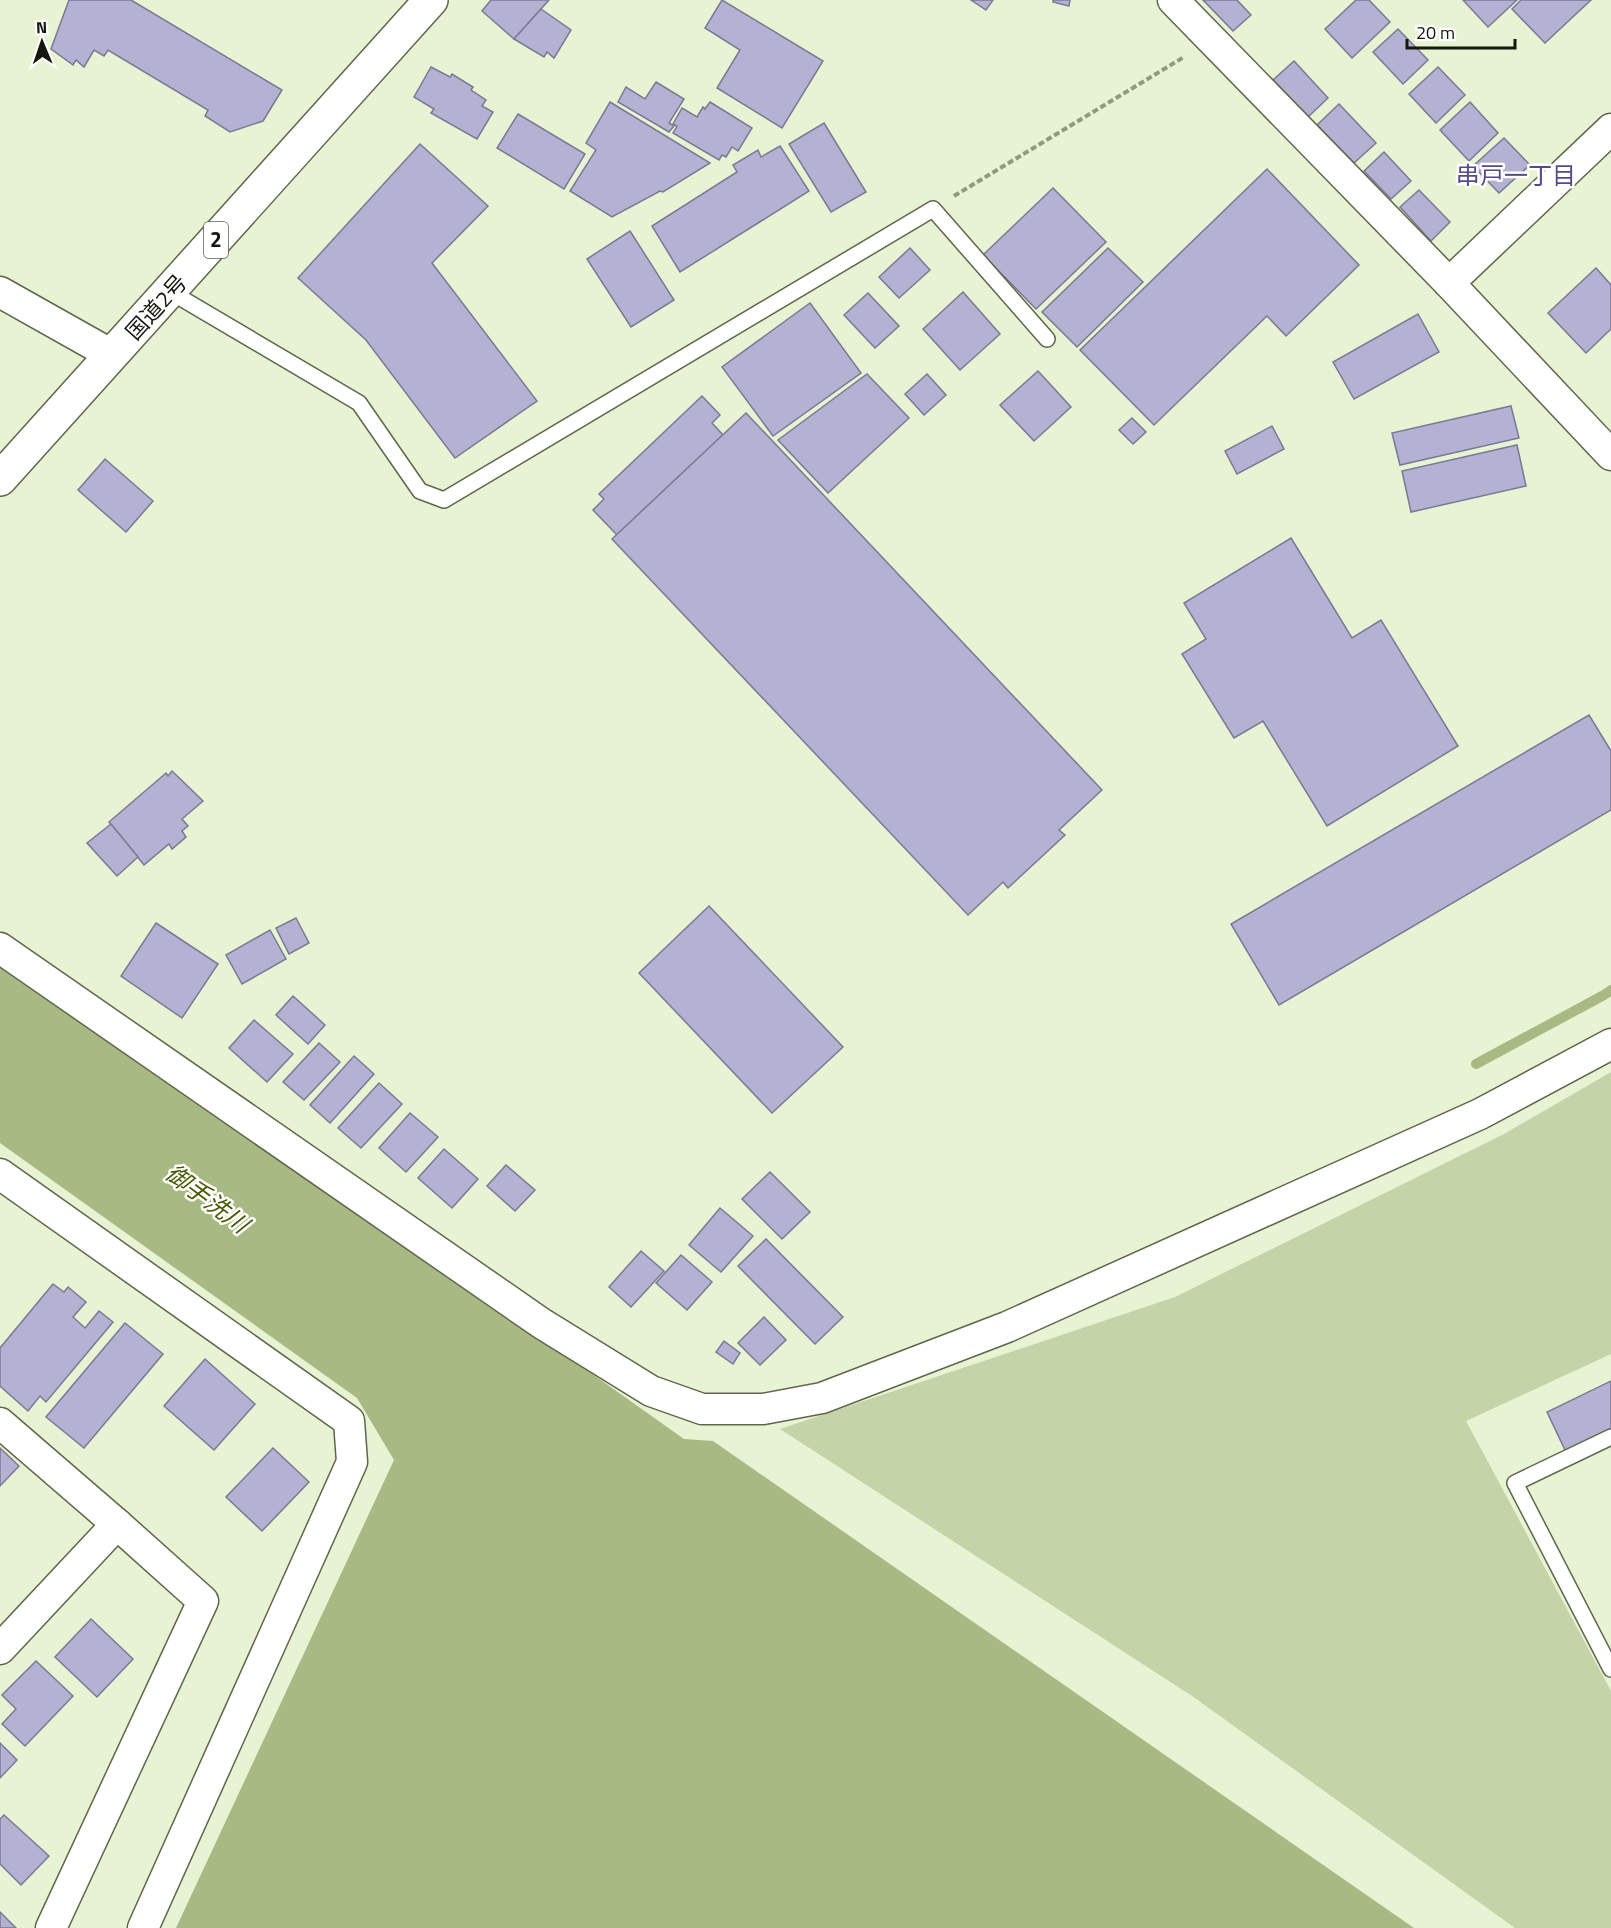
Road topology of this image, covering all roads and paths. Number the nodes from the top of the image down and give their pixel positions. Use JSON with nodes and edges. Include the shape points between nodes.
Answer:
{"nodes":[{"id":1,"x":431,"y":0,"type":"edge"},
{"id":2,"x":1173,"y":0,"type":"edge"},
{"id":3,"x":1212,"y":39,"type":"junction"},
{"id":4,"x":1611,"y":129,"type":"edge"},
{"id":5,"x":933,"y":209,"type":"junction"},
{"id":6,"x":1449,"y":283,"type":"junction"},
{"id":7,"x":169,"y":291,"type":"junction"},
{"id":8,"x":0,"y":292,"type":"edge"},
{"id":9,"x":1047,"y":339,"type":"dead end"},
{"id":10,"x":112,"y":355,"type":"junction"},
{"id":11,"x":1611,"y":455,"type":"edge"},
{"id":12,"x":0,"y":479,"type":"edge"},
{"id":13,"x":0,"y":948,"type":"edge"},
{"id":14,"x":1611,"y":1044,"type":"edge"},
{"id":15,"x":0,"y":1174,"type":"edge"},
{"id":16,"x":0,"y":1423,"type":"edge"},
{"id":17,"x":1611,"y":1437,"type":"edge"},
{"id":18,"x":117,"y":1524,"type":"junction"},
{"id":19,"x":0,"y":1649,"type":"edge"},
{"id":20,"x":1611,"y":1669,"type":"edge"},
{"id":21,"x":51,"y":1928,"type":"edge"},
{"id":22,"x":143,"y":1928,"type":"edge"}],
"edges":[{"from":1,"to":7,"type":"highway","name":"国道2号","number":"2"},
{"from":2,"to":3,"type":"street"},
{"from":3,"to":5,"type":"path"},
{"from":3,"to":6,"type":"street"},
{"from":4,"to":6,"type":"street"},
{"from":5,"to":7,"type":"lane","via":[[444,500],[420,491],[359,403]]},
{"from":5,"to":9,"type":"lane"},
{"from":6,"to":11,"type":"street"},
{"from":7,"to":10,"type":"highway","name":"国道2号","number":"2"},
{"from":8,"to":10,"type":"street"},
{"from":10,"to":12,"type":"highway","name":"国道2号","number":"2"},
{"from":13,"to":14,"type":"street","via":[[541,1323],[651,1391],[702,1409],[763,1409],[822,1398],[1007,1327],[1480,1114]]},
{"from":15,"to":22,"type":"street","via":[[349,1421],[351,1462]]},
{"from":16,"to":18,"type":"street"},
{"from":17,"to":20,"type":"lane","via":[[1515,1484]]},
{"from":18,"to":19,"type":"street"},
{"from":18,"to":21,"type":"street","via":[[203,1601]]}]}
